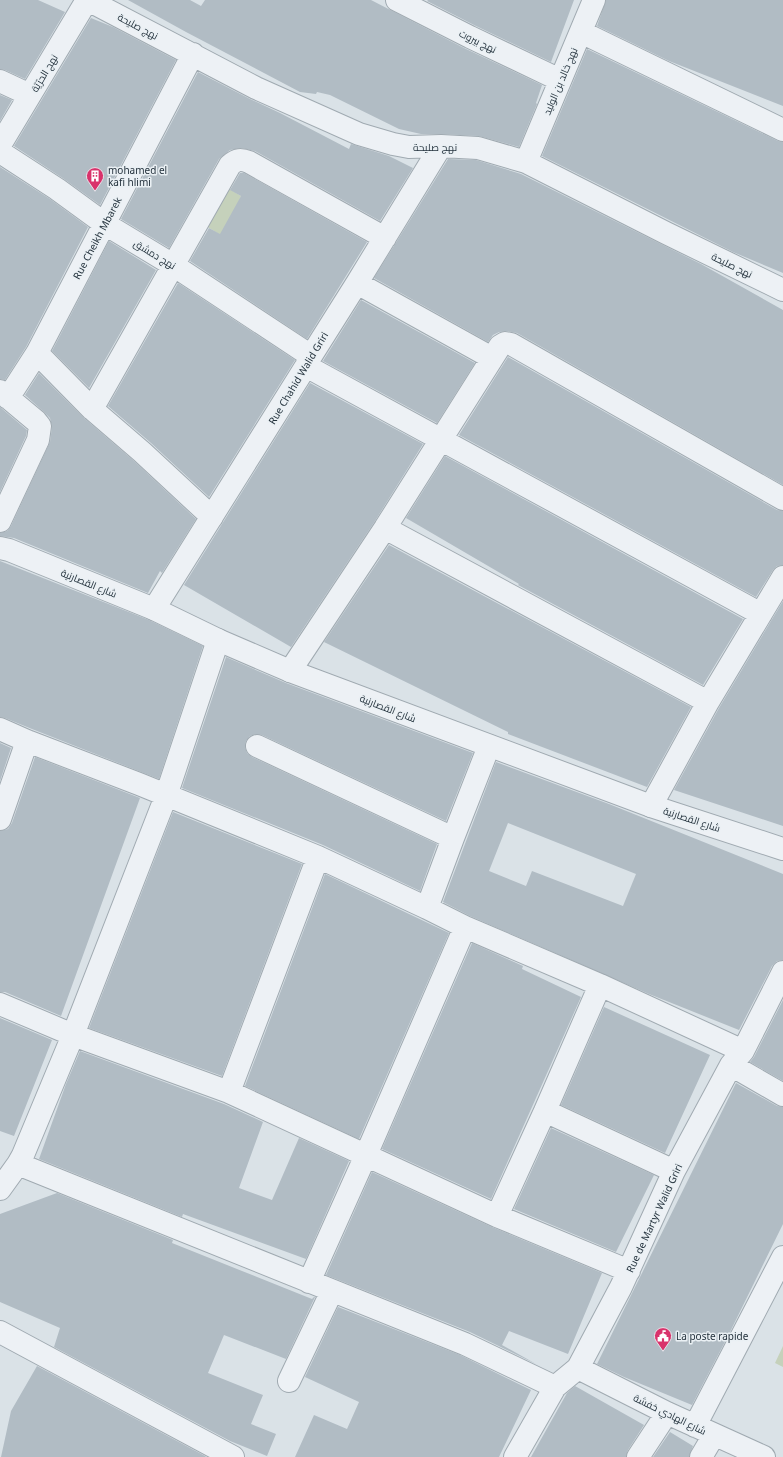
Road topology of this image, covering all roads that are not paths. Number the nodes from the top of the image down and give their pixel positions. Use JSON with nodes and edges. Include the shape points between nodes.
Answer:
{"nodes":[{"id":1,"x":68,"y":0,"type":"edge"},
{"id":2,"x":87,"y":0,"type":"edge"},
{"id":3,"x":594,"y":0,"type":"edge"},
{"id":4,"x":407,"y":2,"type":"edge"},
{"id":5,"x":581,"y":32,"type":"junction"},
{"id":6,"x":193,"y":54,"type":"junction"},
{"id":7,"x":560,"y":80,"type":"junction"},
{"id":8,"x":0,"y":81,"type":"edge"},
{"id":9,"x":30,"y":96,"type":"junction"},
{"id":10,"x":783,"y":130,"type":"edge"},
{"id":11,"x":0,"y":145,"type":"edge"},
{"id":12,"x":441,"y":146,"type":"junction"},
{"id":13,"x":0,"y":152,"type":"edge"},
{"id":14,"x":526,"y":162,"type":"junction"},
{"id":15,"x":105,"y":224,"type":"junction"},
{"id":16,"x":385,"y":238,"type":"junction"},
{"id":17,"x":173,"y":265,"type":"junction"},
{"id":18,"x":357,"y":284,"type":"junction"},
{"id":19,"x":783,"y":290,"type":"edge"},
{"id":20,"x":38,"y":353,"type":"junction"},
{"id":21,"x":492,"y":358,"type":"junction"},
{"id":22,"x":308,"y":361,"type":"junction"},
{"id":23,"x":4,"y":395,"type":"edge"},
{"id":24,"x":92,"y":409,"type":"junction"},
{"id":25,"x":441,"y":440,"type":"junction"},
{"id":26,"x":783,"y":499,"type":"edge"},
{"id":27,"x":212,"y":517,"type":"junction"},
{"id":28,"x":0,"y":521,"type":"edge"},
{"id":29,"x":384,"y":528,"type":"junction"},
{"id":30,"x":0,"y":548,"type":"edge"},
{"id":31,"x":783,"y":577,"type":"edge"},
{"id":32,"x":154,"y":609,"type":"junction"},
{"id":33,"x":761,"y":614,"type":"junction"},
{"id":34,"x":218,"y":640,"type":"junction"},
{"id":35,"x":290,"y":671,"type":"junction"},
{"id":36,"x":708,"y":702,"type":"junction"},
{"id":37,"x":0,"y":729,"type":"edge"},
{"id":38,"x":27,"y":741,"type":"junction"},
{"id":39,"x":257,"y":746,"type":"dead end"},
{"id":40,"x":489,"y":746,"type":"junction"},
{"id":41,"x":166,"y":796,"type":"junction"},
{"id":42,"x":650,"y":806,"type":"junction"},
{"id":43,"x":0,"y":819,"type":"edge"},
{"id":44,"x":453,"y":838,"type":"junction"},
{"id":45,"x":783,"y":849,"type":"edge"},
{"id":46,"x":318,"y":857,"type":"junction"},
{"id":47,"x":427,"y":908,"type":"junction"},
{"id":48,"x":465,"y":927,"type":"junction"},
{"id":49,"x":783,"y":972,"type":"edge"},
{"id":50,"x":600,"y":985,"type":"junction"},
{"id":51,"x":0,"y":1004,"type":"edge"},
{"id":52,"x":72,"y":1035,"type":"junction"},
{"id":53,"x":737,"y":1058,"type":"junction"},
{"id":54,"x":229,"y":1092,"type":"junction"},
{"id":55,"x":783,"y":1095,"type":"edge"},
{"id":56,"x":545,"y":1112,"type":"junction"},
{"id":57,"x":366,"y":1156,"type":"junction"},
{"id":58,"x":18,"y":1164,"type":"junction"},
{"id":59,"x":674,"y":1171,"type":"junction"},
{"id":60,"x":0,"y":1189,"type":"edge"},
{"id":61,"x":497,"y":1216,"type":"junction"},
{"id":62,"x":783,"y":1257,"type":"edge"},
{"id":63,"x":629,"y":1272,"type":"junction"},
{"id":64,"x":309,"y":1282,"type":"junction"},
{"id":65,"x":332,"y":1291,"type":"junction"},
{"id":66,"x":0,"y":1332,"type":"edge"},
{"id":67,"x":578,"y":1368,"type":"junction"},
{"id":68,"x":289,"y":1381,"type":"dead end"},
{"id":69,"x":555,"y":1387,"type":"junction"},
{"id":70,"x":667,"y":1413,"type":"junction"},
{"id":71,"x":705,"y":1431,"type":"junction"},
{"id":72,"x":232,"y":1457,"type":"edge"},
{"id":73,"x":516,"y":1457,"type":"edge"},
{"id":74,"x":638,"y":1457,"type":"edge"},
{"id":75,"x":701,"y":1457,"type":"edge"},
{"id":76,"x":764,"y":1457,"type":"edge"}],
"edges":[{"from":1,"to":2,"type":"street"},
{"from":2,"to":6,"type":"street","name":"نهج صليحة"},
{"from":2,"to":9,"type":"street","name":"نهج الحرّيّة"},
{"from":3,"to":5,"type":"street","name":"نهج خالد بن الوليد"},
{"from":4,"to":7,"type":"street","name":"نهج بيروت","via":[[470,38]]},
{"from":5,"to":7,"type":"street","name":"نهج خالد بن الوليد"},
{"from":5,"to":10,"type":"street"},
{"from":6,"to":12,"type":"street","name":"نهج صليحة","via":[[256,88],[359,134],[409,147]]},
{"from":6,"to":15,"type":"street","name":"Rue Cheikh Mbarek"},
{"from":7,"to":14,"type":"street","name":"نهج خالد بن الوليد"},
{"from":8,"to":9,"type":"street"},
{"from":9,"to":11,"type":"street","name":"نهج الحرّيّة"},
{"from":12,"to":14,"type":"street","name":"نهج صليحة","via":[[478,148]]},
{"from":12,"to":16,"type":"street","name":"Rue Chahid Walid Griri"},
{"from":13,"to":15,"type":"street","name":"نهج دمشق"},
{"from":14,"to":19,"type":"street","name":"نهج صليحة"},
{"from":15,"to":17,"type":"street","name":"نهج دمشق"},
{"from":15,"to":20,"type":"street","name":"Rue Cheikh Mbarek"},
{"from":16,"to":17,"type":"street","via":[[242,159],[230,165]]},
{"from":16,"to":18,"type":"street","name":"Rue Chahid Walid Griri"},
{"from":17,"to":22,"type":"street","name":"نهج دمشق"},
{"from":17,"to":24,"type":"street"},
{"from":18,"to":21,"type":"street"},
{"from":18,"to":22,"type":"street","name":"Rue Chahid Walid Griri"},
{"from":20,"to":23,"type":"street","name":"Rue Cheikh Mbarek"},
{"from":20,"to":24,"type":"street"},
{"from":21,"to":25,"type":"street"},
{"from":21,"to":26,"type":"street","via":[[500,346],[505,343],[511,344]]},
{"from":22,"to":25,"type":"street","name":"نهج دمشق"},
{"from":22,"to":27,"type":"street","name":"Rue Chahid Walid Griri"},
{"from":23,"to":28,"type":"street","via":[[36,421],[40,426],[40,432]]},
{"from":24,"to":27,"type":"street"},
{"from":25,"to":29,"type":"street"},
{"from":25,"to":33,"type":"street","name":"نهج دمشق"},
{"from":27,"to":32,"type":"street","name":"Rue Chahid Walid Griri"},
{"from":29,"to":35,"type":"street"},
{"from":29,"to":36,"type":"street"},
{"from":30,"to":32,"type":"street","name":"شارع القصارنية"},
{"from":31,"to":33,"type":"street"},
{"from":32,"to":34,"type":"street","name":"شارع القصارنية"},
{"from":33,"to":36,"type":"street"},
{"from":34,"to":35,"type":"street","name":"شارع القصارنية"},
{"from":34,"to":41,"type":"street"},
{"from":35,"to":40,"type":"street","name":"شارع القصارنية"},
{"from":36,"to":42,"type":"street"},
{"from":37,"to":38,"type":"street"},
{"from":38,"to":41,"type":"street"},
{"from":38,"to":43,"type":"street"},
{"from":39,"to":44,"type":"street"},
{"from":40,"to":42,"type":"street","name":"شارع القصارنية"},
{"from":40,"to":44,"type":"street"},
{"from":41,"to":46,"type":"street"},
{"from":41,"to":52,"type":"street"},
{"from":42,"to":45,"type":"street","name":"شارع القصارنية"},
{"from":44,"to":47,"type":"street"},
{"from":46,"to":47,"type":"street"},
{"from":46,"to":54,"type":"street"},
{"from":47,"to":48,"type":"street"},
{"from":48,"to":50,"type":"street"},
{"from":48,"to":57,"type":"street"},
{"from":49,"to":53,"type":"street","name":"Rue de Martyr Walid Griri"},
{"from":50,"to":53,"type":"street"},
{"from":50,"to":56,"type":"street"},
{"from":51,"to":52,"type":"street"},
{"from":52,"to":54,"type":"street"},
{"from":52,"to":58,"type":"street"},
{"from":53,"to":55,"type":"street"},
{"from":53,"to":59,"type":"street","name":"Rue de Martyr Walid Griri"},
{"from":54,"to":57,"type":"street"},
{"from":56,"to":59,"type":"street"},
{"from":56,"to":61,"type":"street"},
{"from":57,"to":61,"type":"street"},
{"from":57,"to":64,"type":"street"},
{"from":58,"to":60,"type":"street"},
{"from":58,"to":64,"type":"street"},
{"from":59,"to":63,"type":"street","name":"Rue de Martyr Walid Griri"},
{"from":61,"to":63,"type":"street"},
{"from":62,"to":71,"type":"street"},
{"from":63,"to":67,"type":"street","name":"Rue de Martyr Walid Griri"},
{"from":64,"to":65,"type":"street"},
{"from":65,"to":68,"type":"street"},
{"from":65,"to":69,"type":"street","via":[[464,1344]]},
{"from":66,"to":72,"type":"street"},
{"from":67,"to":69,"type":"street","name":"Rue de Martyr Walid Griri"},
{"from":67,"to":70,"type":"street","name":"شارع الهادي خفشة"},
{"from":69,"to":73,"type":"street","name":"Rue de Martyr Walid Griri"},
{"from":70,"to":71,"type":"street","name":"شارع الهادي خفشة"},
{"from":70,"to":74,"type":"street"},
{"from":71,"to":75,"type":"street"},
{"from":71,"to":76,"type":"street","name":"شارع الهادي خفشة"}]}
